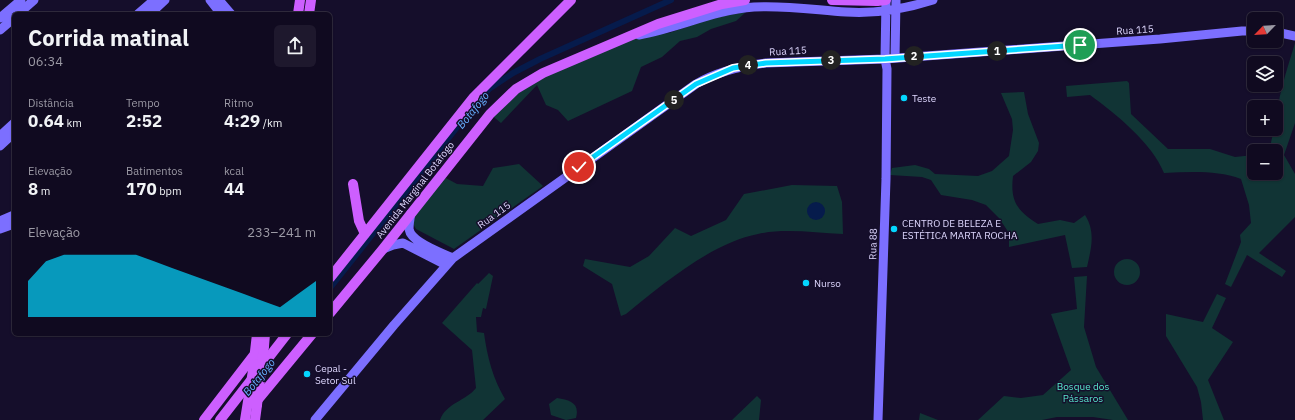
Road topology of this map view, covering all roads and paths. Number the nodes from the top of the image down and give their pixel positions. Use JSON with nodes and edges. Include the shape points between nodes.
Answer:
{"nodes":[{"id":1,"x":21,"y":0,"type":"edge"},
{"id":2,"x":34,"y":0,"type":"edge"},
{"id":3,"x":154,"y":0,"type":"edge"},
{"id":4,"x":166,"y":0,"type":"edge"},
{"id":5,"x":210,"y":0,"type":"edge"},
{"id":6,"x":219,"y":0,"type":"edge"},
{"id":7,"x":300,"y":0,"type":"edge"},
{"id":8,"x":311,"y":0,"type":"edge"},
{"id":9,"x":571,"y":0,"type":"edge"},
{"id":10,"x":745,"y":0,"type":"edge"},
{"id":11,"x":832,"y":0,"type":"edge"},
{"id":12,"x":883,"y":0,"type":"edge"},
{"id":13,"x":933,"y":0,"type":"edge"},
{"id":14,"x":893,"y":7,"type":"edge"},
{"id":15,"x":20,"y":12,"type":"edge"},
{"id":16,"x":140,"y":12,"type":"edge"},
{"id":17,"x":152,"y":12,"type":"edge"},
{"id":18,"x":219,"y":12,"type":"edge"},
{"id":19,"x":229,"y":12,"type":"edge"},
{"id":20,"x":298,"y":12,"type":"edge"},
{"id":21,"x":309,"y":12,"type":"edge"},
{"id":22,"x":0,"y":18,"type":"edge"},
{"id":23,"x":12,"y":20,"type":"edge"},
{"id":24,"x":0,"y":30,"type":"edge"},
{"id":25,"x":1247,"y":31,"type":"edge"},
{"id":26,"x":1283,"y":33,"type":"edge"},
{"id":27,"x":632,"y":36,"type":"junction"},
{"id":28,"x":1295,"y":36,"type":"edge"},
{"id":29,"x":895,"y":58,"type":"junction"},
{"id":30,"x":885,"y":59,"type":"junction"},
{"id":31,"x":887,"y":69,"type":"junction"},
{"id":32,"x":12,"y":125,"type":"edge"},
{"id":33,"x":12,"y":135,"type":"edge"},
{"id":34,"x":0,"y":136,"type":"edge"},
{"id":35,"x":0,"y":146,"type":"edge"},
{"id":36,"x":353,"y":184,"type":"dead end"},
{"id":37,"x":411,"y":213,"type":"junction"},
{"id":38,"x":12,"y":216,"type":"edge"},
{"id":39,"x":0,"y":220,"type":"edge"},
{"id":40,"x":12,"y":225,"type":"edge"},
{"id":41,"x":0,"y":229,"type":"edge"},
{"id":42,"x":364,"y":234,"type":"junction"},
{"id":43,"x":383,"y":250,"type":"junction"},
{"id":44,"x":450,"y":261,"type":"junction"},
{"id":45,"x":332,"y":275,"type":"edge"},
{"id":46,"x":332,"y":311,"type":"edge"},
{"id":47,"x":285,"y":336,"type":"edge"},
{"id":48,"x":310,"y":336,"type":"edge"},
{"id":49,"x":263,"y":338,"type":"edge"},
{"id":50,"x":254,"y":359,"type":"junction"},
{"id":51,"x":204,"y":420,"type":"edge"},
{"id":52,"x":220,"y":420,"type":"edge"},
{"id":53,"x":241,"y":420,"type":"edge"},
{"id":54,"x":244,"y":420,"type":"edge"},
{"id":55,"x":255,"y":420,"type":"edge"},
{"id":56,"x":315,"y":420,"type":"edge"},
{"id":57,"x":878,"y":420,"type":"edge"}],
"edges":[{"from":1,"to":22,"type":"street"},
{"from":2,"to":15,"type":"street"},
{"from":3,"to":16,"type":"street"},
{"from":4,"to":17,"type":"street"},
{"from":5,"to":18,"type":"street"},
{"from":6,"to":19,"type":"street"},
{"from":7,"to":20,"type":"main road"},
{"from":8,"to":21,"type":"main road"},
{"from":9,"to":42,"type":"main road","name":"Avenida Marginal Botafogo","via":[[473,98]]},
{"from":10,"to":27,"type":"main road","name":"Avenida Marginal Botafogo","via":[[731,1],[692,12]]},
{"from":11,"to":12,"type":"main road"},
{"from":12,"to":14,"type":"street"},
{"from":13,"to":14,"type":"street","name":"Avenida Marginal Botafogo"},
{"from":14,"to":27,"type":"street","name":"Avenida Marginal Botafogo","via":[[847,12],[754,7],[705,16],[657,32]]},
{"from":14,"to":29,"type":"street"},
{"from":14,"to":30,"type":"street","name":"Rua 88"},
{"from":23,"to":24,"type":"street"},
{"from":25,"to":29,"type":"street","name":"Rua 115"},
{"from":26,"to":28,"type":"street"},
{"from":27,"to":37,"type":"main road","name":"Avenida Marginal Botafogo","via":[[543,73],[516,89],[490,114]]},
{"from":29,"to":30,"type":"street","name":"Rua 115"},
{"from":29,"to":31,"type":"street"},
{"from":30,"to":31,"type":"street","name":"Rua 88"},
{"from":30,"to":44,"type":"street","name":"Rua 115","via":[[815,60],[748,65],[706,78]]},
{"from":31,"to":57,"type":"street","name":"Rua 88"},
{"from":32,"to":34,"type":"street"},
{"from":33,"to":35,"type":"street"},
{"from":36,"to":42,"type":"main road","via":[[359,221]]},
{"from":37,"to":43,"type":"main road","name":"Avenida Marginal Botafogo"},
{"from":37,"to":44,"type":"street","via":[[409,230],[418,242]]},
{"from":38,"to":39,"type":"street"},
{"from":40,"to":41,"type":"street"},
{"from":42,"to":45,"type":"main road","name":"Avenida Marginal Botafogo"},
{"from":43,"to":44,"type":"street","via":[[403,244]]},
{"from":43,"to":46,"type":"main road","name":"Avenida Marginal Botafogo"},
{"from":44,"to":56,"type":"street","name":"Rua 115"},
{"from":47,"to":52,"type":"main road"},
{"from":48,"to":53,"type":"main road"},
{"from":49,"to":50,"type":"main road"},
{"from":49,"to":55,"type":"main road","bridge":true},
{"from":50,"to":51,"type":"main road"},
{"from":50,"to":54,"type":"main road","bridge":true}]}
